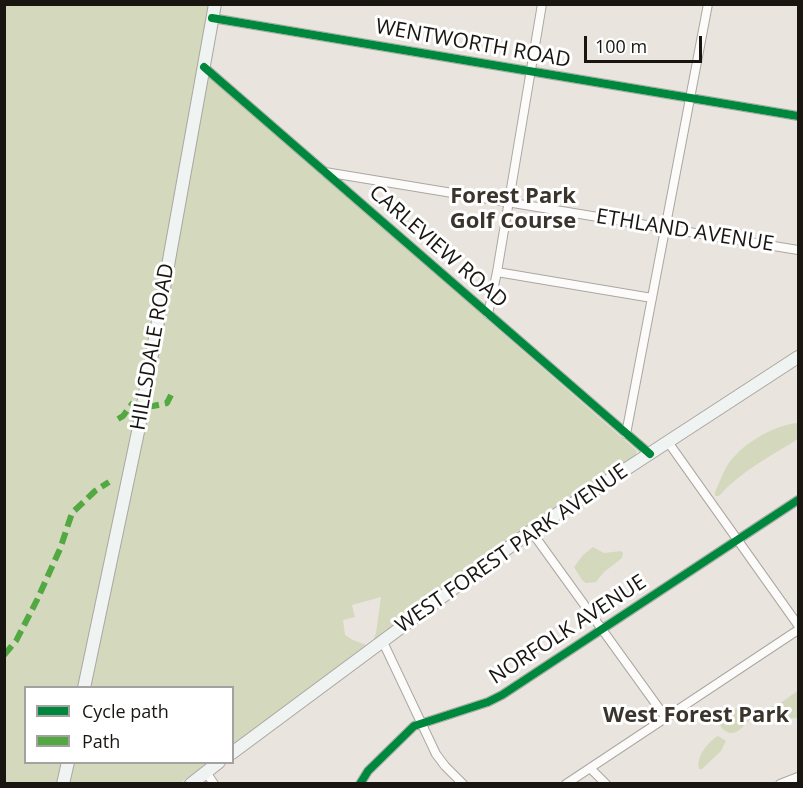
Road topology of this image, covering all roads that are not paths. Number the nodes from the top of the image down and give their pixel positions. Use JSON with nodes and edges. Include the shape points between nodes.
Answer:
{"nodes":[{"id":1,"x":215,"y":4,"type":"edge"},
{"id":2,"x":542,"y":4,"type":"edge"},
{"id":3,"x":708,"y":4,"type":"edge"},
{"id":4,"x":212,"y":18,"type":"junction"},
{"id":5,"x":204,"y":67,"type":"junction"},
{"id":6,"x":530,"y":72,"type":"junction"},
{"id":7,"x":690,"y":99,"type":"junction"},
{"id":8,"x":798,"y":116,"type":"edge"},
{"id":9,"x":324,"y":171,"type":"junction"},
{"id":10,"x":508,"y":202,"type":"junction"},
{"id":11,"x":666,"y":228,"type":"junction"},
{"id":12,"x":798,"y":250,"type":"edge"},
{"id":13,"x":497,"y":272,"type":"junction"},
{"id":14,"x":652,"y":298,"type":"junction"},
{"id":15,"x":488,"y":314,"type":"junction"},
{"id":16,"x":798,"y":357,"type":"edge"},
{"id":17,"x":626,"y":434,"type":"junction"},
{"id":18,"x":668,"y":442,"type":"junction"},
{"id":19,"x":650,"y":454,"type":"junction"},
{"id":20,"x":798,"y":500,"type":"edge"},
{"id":21,"x":531,"y":531,"type":"junction"},
{"id":22,"x":738,"y":540,"type":"junction"},
{"id":23,"x":798,"y":625,"type":"edge"},
{"id":24,"x":602,"y":630,"type":"junction"},
{"id":25,"x":798,"y":630,"type":"edge"},
{"id":26,"x":382,"y":640,"type":"junction"},
{"id":27,"x":84,"y":686,"type":"edge"},
{"id":28,"x":666,"y":718,"type":"junction"},
{"id":29,"x":422,"y":722,"type":"junction"},
{"id":30,"x":234,"y":751,"type":"edge"},
{"id":31,"x":68,"y":764,"type":"edge"},
{"id":32,"x":216,"y":764,"type":"edge"},
{"id":33,"x":590,"y":768,"type":"junction"},
{"id":34,"x":206,"y":772,"type":"junction"},
{"id":35,"x":798,"y":777,"type":"edge"},
{"id":36,"x":63,"y":783,"type":"edge"},
{"id":37,"x":191,"y":783,"type":"edge"},
{"id":38,"x":214,"y":783,"type":"edge"},
{"id":39,"x":360,"y":783,"type":"edge"},
{"id":40,"x":463,"y":783,"type":"edge"},
{"id":41,"x":566,"y":783,"type":"edge"},
{"id":42,"x":606,"y":783,"type":"edge"},
{"id":43,"x":780,"y":783,"type":"edge"}],
"edges":[{"from":1,"to":4,"type":"main road","name":"HILLSDALE ROAD"},
{"from":2,"to":6,"type":"street"},
{"from":3,"to":7,"type":"street"},
{"from":4,"to":5,"type":"main road","name":"HILLSDALE ROAD"},
{"from":4,"to":6,"type":"street","name":"WENTWORTH ROAD"},
{"from":5,"to":9,"type":"street","name":"CARLEVIEW ROAD"},
{"from":5,"to":27,"type":"main road","name":"HILLSDALE ROAD","via":[[141,416]]},
{"from":6,"to":7,"type":"street","name":"WENTWORTH ROAD"},
{"from":6,"to":10,"type":"street"},
{"from":7,"to":8,"type":"street","name":"WENTWORTH ROAD"},
{"from":7,"to":11,"type":"street"},
{"from":9,"to":10,"type":"street","name":"ETHLAND AVENUE"},
{"from":9,"to":15,"type":"street","name":"CARLEVIEW ROAD"},
{"from":10,"to":11,"type":"street","name":"ETHLAND AVENUE"},
{"from":10,"to":13,"type":"street"},
{"from":11,"to":12,"type":"street","name":"ETHLAND AVENUE"},
{"from":11,"to":14,"type":"street"},
{"from":13,"to":14,"type":"street"},
{"from":13,"to":15,"type":"street"},
{"from":14,"to":17,"type":"street"},
{"from":15,"to":17,"type":"street","name":"CARLEVIEW ROAD"},
{"from":16,"to":18,"type":"main road","name":"WEST FOREST PARK AVENUE"},
{"from":17,"to":19,"type":"street","name":"CARLEVIEW ROAD"},
{"from":18,"to":19,"type":"main road","name":"WEST FOREST PARK AVENUE"},
{"from":18,"to":22,"type":"street"},
{"from":19,"to":21,"type":"main road","name":"WEST FOREST PARK AVENUE"},
{"from":20,"to":22,"type":"street","name":"NORFOLK AVENUE"},
{"from":21,"to":24,"type":"street"},
{"from":21,"to":26,"type":"main road","name":"WEST FOREST PARK AVENUE"},
{"from":22,"to":23,"type":"street"},
{"from":22,"to":24,"type":"street","name":"NORFOLK AVENUE"},
{"from":24,"to":28,"type":"street"},
{"from":24,"to":29,"type":"street","name":"NORFOLK AVENUE","via":[[495,699]]},
{"from":25,"to":28,"type":"street"},
{"from":26,"to":29,"type":"street"},
{"from":26,"to":30,"type":"main road","name":"WEST FOREST PARK AVENUE"},
{"from":28,"to":33,"type":"street"},
{"from":29,"to":39,"type":"street","name":"NORFOLK AVENUE"},
{"from":29,"to":40,"type":"street","via":[[440,760]]},
{"from":31,"to":36,"type":"main road"},
{"from":32,"to":34,"type":"main road"},
{"from":33,"to":41,"type":"street"},
{"from":33,"to":42,"type":"street"},
{"from":34,"to":37,"type":"main road"},
{"from":34,"to":38,"type":"street"},
{"from":35,"to":43,"type":"street"}]}
